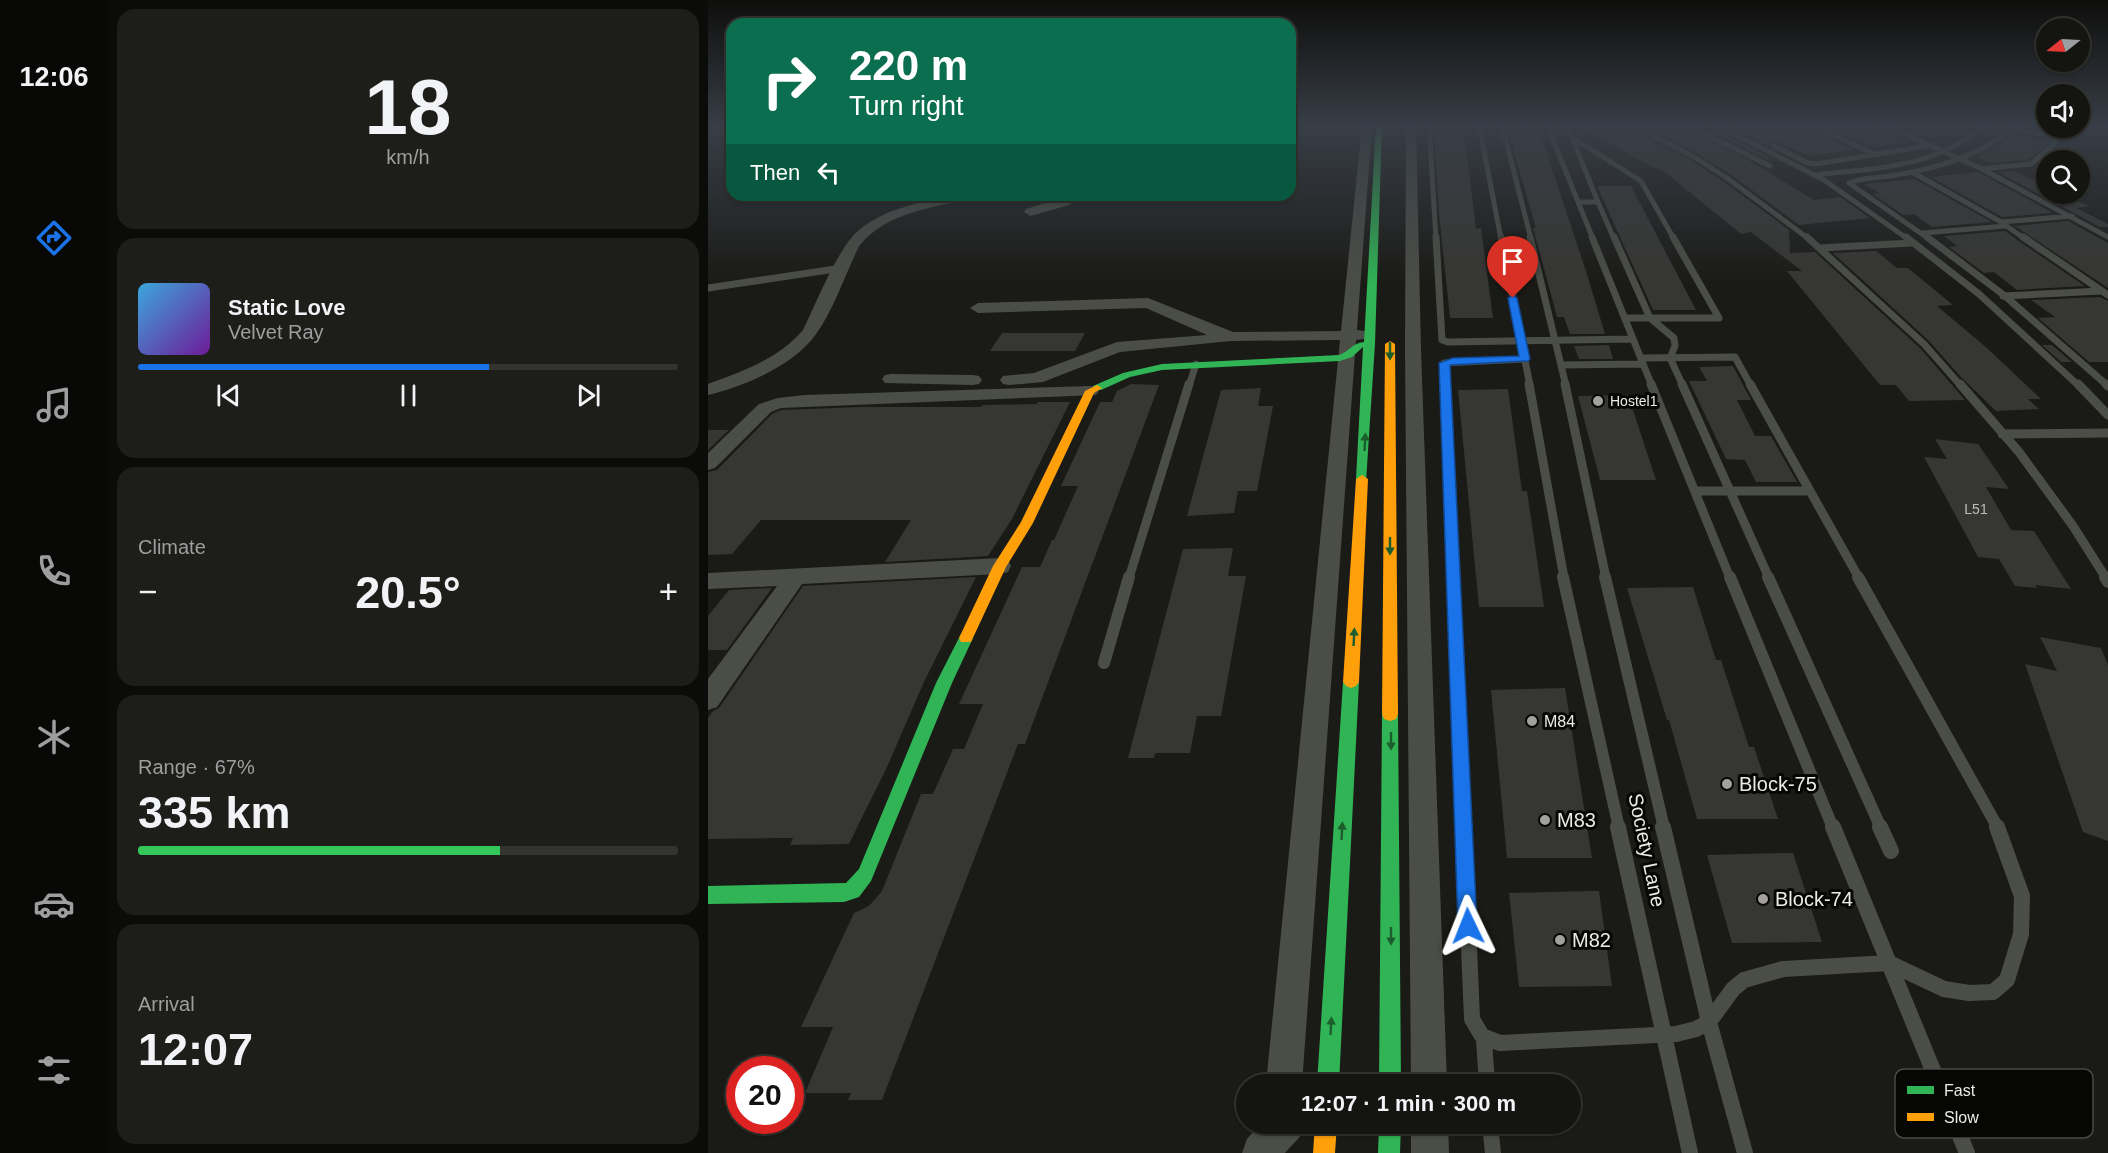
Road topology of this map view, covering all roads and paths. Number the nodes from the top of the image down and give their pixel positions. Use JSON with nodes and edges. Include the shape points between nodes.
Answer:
{"nodes":[{"id":1,"x":1365,"y":179,"type":"edge"},
{"id":2,"x":1374,"y":179,"type":"edge"},
{"id":3,"x":1390,"y":179,"type":"edge"},
{"id":4,"x":1411,"y":179,"type":"edge"},
{"id":5,"x":1432,"y":179,"type":"edge"},
{"id":6,"x":1490,"y":179,"type":"edge"},
{"id":7,"x":1516,"y":179,"type":"edge"},
{"id":8,"x":1569,"y":179,"type":"edge"},
{"id":9,"x":1589,"y":179,"type":"edge"},
{"id":10,"x":1638,"y":179,"type":"edge"},
{"id":11,"x":1728,"y":179,"type":"edge"},
{"id":12,"x":1820,"y":179,"type":"edge"},
{"id":13,"x":1873,"y":179,"type":"edge"},
{"id":14,"x":1924,"y":179,"type":"edge"},
{"id":15,"x":2001,"y":179,"type":"edge"},
{"id":16,"x":1390,"y":183,"type":"dead end"},
{"id":17,"x":946,"y":201,"type":"edge"},
{"id":18,"x":1067,"y":201,"type":"edge"},
{"id":19,"x":1578,"y":202,"type":"junction"},
{"id":20,"x":1598,"y":202,"type":"junction"},
{"id":21,"x":1030,"y":212,"type":"dead end"},
{"id":22,"x":2073,"y":216,"type":"junction"},
{"id":23,"x":2003,"y":224,"type":"junction"},
{"id":24,"x":1922,"y":233,"type":"junction"},
{"id":25,"x":2108,"y":237,"type":"edge"},
{"id":26,"x":1911,"y":243,"type":"junction"},
{"id":27,"x":1820,"y":248,"type":"junction"},
{"id":28,"x":842,"y":267,"type":"junction"},
{"id":29,"x":708,"y":288,"type":"edge"},
{"id":30,"x":2106,"y":292,"type":"edge"},
{"id":31,"x":2005,"y":296,"type":"junction"},
{"id":32,"x":1982,"y":298,"type":"junction"},
{"id":33,"x":978,"y":308,"type":"dead end"},
{"id":34,"x":1625,"y":318,"type":"junction"},
{"id":35,"x":1650,"y":318,"type":"junction"},
{"id":36,"x":1390,"y":324,"type":"dead end"},
{"id":37,"x":1233,"y":337,"type":"junction"},
{"id":38,"x":1633,"y":339,"type":"junction"},
{"id":39,"x":1556,"y":340,"type":"junction"},
{"id":40,"x":1521,"y":341,"type":"junction"},
{"id":41,"x":1360,"y":342,"type":"junction"},
{"id":42,"x":1670,"y":358,"type":"junction"},
{"id":43,"x":1525,"y":359,"type":"junction"},
{"id":44,"x":1642,"y":361,"type":"junction"},
{"id":45,"x":1196,"y":364,"type":"junction"},
{"id":46,"x":1561,"y":365,"type":"junction"},
{"id":47,"x":2104,"y":378,"type":"edge"},
{"id":48,"x":891,"y":379,"type":"dead end"},
{"id":49,"x":2108,"y":386,"type":"edge"},
{"id":50,"x":708,"y":390,"type":"edge"},
{"id":51,"x":1090,"y":391,"type":"junction"},
{"id":52,"x":2108,"y":414,"type":"edge"},
{"id":53,"x":2002,"y":434,"type":"junction"},
{"id":54,"x":2108,"y":434,"type":"edge"},
{"id":55,"x":708,"y":464,"type":"edge"},
{"id":56,"x":1695,"y":491,"type":"junction"},
{"id":57,"x":1729,"y":491,"type":"junction"},
{"id":58,"x":1810,"y":491,"type":"junction"},
{"id":59,"x":1000,"y":566,"type":"junction"},
{"id":60,"x":797,"y":575,"type":"junction"},
{"id":61,"x":708,"y":581,"type":"edge"},
{"id":62,"x":2108,"y":582,"type":"edge"},
{"id":63,"x":1104,"y":663,"type":"dead end"},
{"id":64,"x":708,"y":699,"type":"edge"},
{"id":65,"x":1891,"y":851,"type":"dead end"},
{"id":66,"x":708,"y":895,"type":"edge"},
{"id":67,"x":1889,"y":963,"type":"junction"},
{"id":68,"x":1709,"y":1022,"type":"junction"},
{"id":69,"x":1664,"y":1034,"type":"junction"},
{"id":70,"x":1484,"y":1040,"type":"junction"},
{"id":71,"x":1933,"y":1069,"type":"edge"},
{"id":72,"x":1285,"y":1074,"type":"edge"},
{"id":73,"x":1328,"y":1074,"type":"edge"},
{"id":74,"x":1390,"y":1074,"type":"edge"},
{"id":75,"x":1429,"y":1074,"type":"edge"},
{"id":76,"x":1487,"y":1074,"type":"edge"},
{"id":77,"x":1325,"y":1134,"type":"edge"},
{"id":78,"x":1390,"y":1134,"type":"edge"},
{"id":79,"x":1430,"y":1134,"type":"edge"},
{"id":80,"x":1491,"y":1134,"type":"edge"},
{"id":81,"x":1961,"y":1138,"type":"edge"},
{"id":82,"x":1324,"y":1153,"type":"edge"},
{"id":83,"x":1389,"y":1153,"type":"edge"},
{"id":84,"x":1430,"y":1153,"type":"edge"},
{"id":85,"x":1493,"y":1153,"type":"edge"},
{"id":86,"x":1690,"y":1153,"type":"edge"},
{"id":87,"x":1745,"y":1153,"type":"edge"},
{"id":88,"x":1967,"y":1153,"type":"edge"}],
"edges":[{"from":1,"to":41,"type":"street"},
{"from":2,"to":41,"type":"main road"},
{"from":3,"to":16,"type":"main road"},
{"from":4,"to":75,"type":"street"},
{"from":5,"to":40,"type":"lane","via":[[1442,340]]},
{"from":6,"to":40,"type":"lane","name":"Society Lane"},
{"from":7,"to":39,"type":"lane"},
{"from":8,"to":19,"type":"lane"},
{"from":9,"to":20,"type":"lane"},
{"from":10,"to":35,"type":"lane","via":[[1719,318]]},
{"from":11,"to":27,"type":"lane"},
{"from":12,"to":26,"type":"lane"},
{"from":13,"to":24,"type":"lane","via":[[1849,183]]},
{"from":14,"to":23,"type":"lane"},
{"from":15,"to":22,"type":"lane"},
{"from":17,"to":28,"type":"street","via":[[910,210],[869,228],[858,236]]},
{"from":18,"to":21,"type":"street"},
{"from":19,"to":20,"type":"lane"},
{"from":19,"to":34,"type":"lane"},
{"from":20,"to":35,"type":"lane"},
{"from":22,"to":23,"type":"lane"},
{"from":22,"to":25,"type":"lane"},
{"from":23,"to":24,"type":"lane"},
{"from":23,"to":30,"type":"lane"},
{"from":24,"to":31,"type":"lane"},
{"from":26,"to":27,"type":"lane"},
{"from":26,"to":32,"type":"lane"},
{"from":27,"to":53,"type":"lane","via":[[1924,344]]},
{"from":28,"to":29,"type":"lane"},
{"from":28,"to":50,"type":"street","via":[[802,343],[774,362]]},
{"from":30,"to":31,"type":"lane"},
{"from":31,"to":32,"type":"lane"},
{"from":31,"to":47,"type":"lane"},
{"from":32,"to":52,"type":"lane"},
{"from":33,"to":37,"type":"street","via":[[1148,303]]},
{"from":34,"to":35,"type":"lane"},
{"from":34,"to":38,"type":"lane"},
{"from":35,"to":42,"type":"lane","via":[[1674,338]]},
{"from":36,"to":74,"type":"main road","one_way":true},
{"from":37,"to":41,"type":"street"},
{"from":37,"to":48,"type":"street","via":[[1117,347],[1037,378]]},
{"from":38,"to":39,"type":"lane"},
{"from":38,"to":44,"type":"lane"},
{"from":39,"to":40,"type":"lane"},
{"from":39,"to":46,"type":"lane"},
{"from":40,"to":43,"type":"lane","name":"Society Lane"},
{"from":41,"to":45,"type":"main road","via":[[1335,358]]},
{"from":41,"to":72,"type":"street"},
{"from":73,"to":41,"type":"main road","one_way":true},
{"from":42,"to":44,"type":"lane"},
{"from":42,"to":57,"type":"lane"},
{"from":42,"to":58,"type":"lane","via":[[1736,358]]},
{"from":43,"to":69,"type":"lane","name":"Society Lane","via":[[1559,557]]},
{"from":43,"to":70,"type":"lane","via":[[1444,363],[1472,1020]]},
{"from":44,"to":46,"type":"lane"},
{"from":44,"to":56,"type":"lane"},
{"from":45,"to":51,"type":"main road","via":[[1142,371]]},
{"from":45,"to":63,"type":"lane"},
{"from":46,"to":68,"type":"lane","via":[[1608,589]]},
{"from":47,"to":49,"type":"lane"},
{"from":51,"to":55,"type":"street","via":[[778,403],[765,408]]},
{"from":51,"to":59,"type":"main road","via":[[1027,523]]},
{"from":53,"to":54,"type":"lane"},
{"from":53,"to":62,"type":"lane","via":[[2073,526]]},
{"from":56,"to":57,"type":"lane"},
{"from":56,"to":67,"type":"lane"},
{"from":57,"to":58,"type":"lane"},
{"from":57,"to":65,"type":"lane"},
{"from":58,"to":67,"type":"lane","via":[[1992,814],[2022,896],[2020,934],[2007,980],[1993,992],[1944,989]]},
{"from":59,"to":60,"type":"street"},
{"from":59,"to":66,"type":"main road","via":[[944,683],[859,883],[844,893]]},
{"from":60,"to":61,"type":"street"},
{"from":60,"to":64,"type":"street"},
{"from":67,"to":68,"type":"lane","via":[[1763,973],[1733,989]]},
{"from":67,"to":71,"type":"lane"},
{"from":68,"to":69,"type":"lane","via":[[1696,1029]]},
{"from":68,"to":87,"type":"lane"},
{"from":69,"to":70,"type":"lane","via":[[1500,1044]]},
{"from":69,"to":86,"type":"lane","name":"Society Lane"},
{"from":70,"to":76,"type":"lane"},
{"from":77,"to":82,"type":"main road"},
{"from":78,"to":83,"type":"main road"},
{"from":79,"to":84,"type":"street"},
{"from":80,"to":85,"type":"lane"},
{"from":81,"to":88,"type":"lane"}]}
